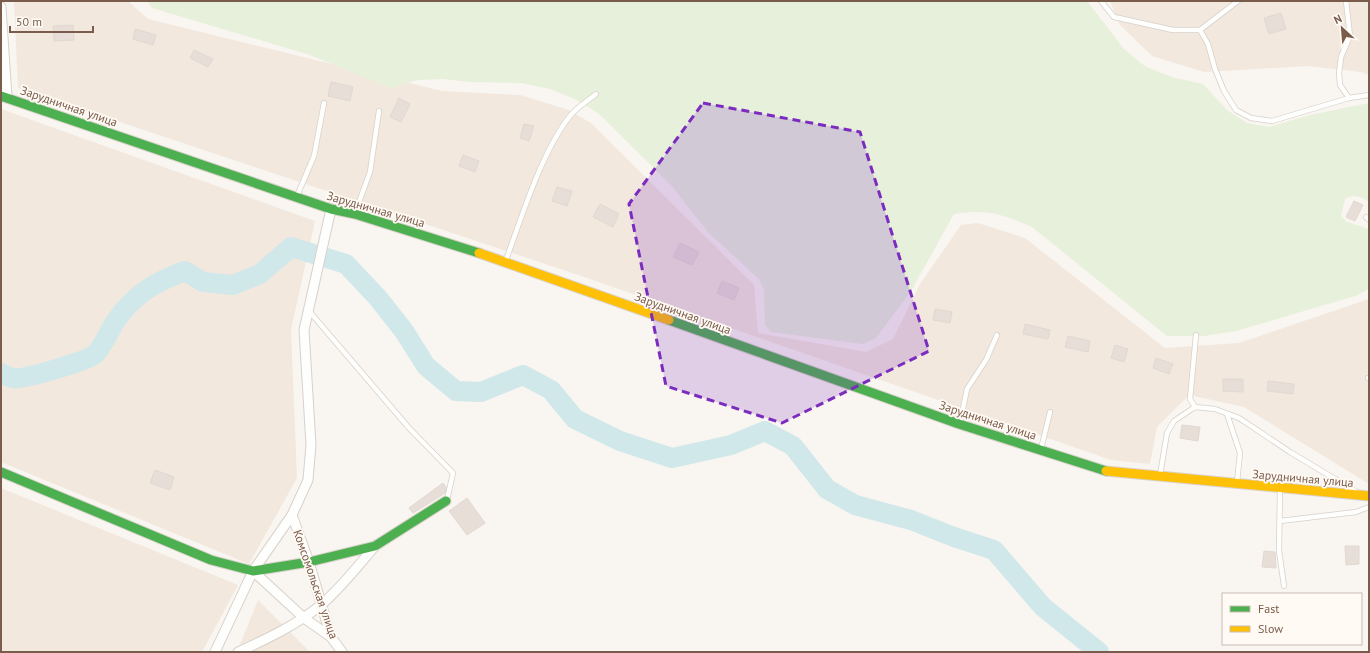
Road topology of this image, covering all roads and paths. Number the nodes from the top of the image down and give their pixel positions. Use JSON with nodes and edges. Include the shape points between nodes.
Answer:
{"nodes":[{"id":1,"x":1102,"y":1,"type":"edge"},
{"id":2,"x":1238,"y":1,"type":"edge"},
{"id":3,"x":1346,"y":1,"type":"edge"},
{"id":4,"x":1,"y":7,"type":"edge"},
{"id":5,"x":1200,"y":30,"type":"junction"},
{"id":6,"x":596,"y":94,"type":"dead end"},
{"id":7,"x":1369,"y":95,"type":"edge"},
{"id":8,"x":4,"y":97,"type":"edge"},
{"id":9,"x":1349,"y":98,"type":"junction"},
{"id":10,"x":324,"y":104,"type":"dead end"},
{"id":11,"x":379,"y":111,"type":"dead end"},
{"id":12,"x":296,"y":198,"type":"junction"},
{"id":13,"x":331,"y":209,"type":"junction"},
{"id":14,"x":355,"y":214,"type":"junction"},
{"id":15,"x":506,"y":261,"type":"junction"},
{"id":16,"x":308,"y":310,"type":"junction"},
{"id":17,"x":997,"y":335,"type":"dead end"},
{"id":18,"x":1196,"y":335,"type":"dead end"},
{"id":19,"x":1195,"y":407,"type":"junction"},
{"id":20,"x":1050,"y":412,"type":"dead end"},
{"id":21,"x":1227,"y":414,"type":"junction"},
{"id":22,"x":959,"y":424,"type":"junction"},
{"id":23,"x":1041,"y":450,"type":"junction"},
{"id":24,"x":1,"y":472,"type":"edge"},
{"id":25,"x":1160,"y":477,"type":"junction"},
{"id":26,"x":1237,"y":484,"type":"junction"},
{"id":27,"x":1280,"y":488,"type":"junction"},
{"id":28,"x":1366,"y":496,"type":"edge"},
{"id":29,"x":446,"y":501,"type":"joint"},
{"id":30,"x":1369,"y":507,"type":"edge"},
{"id":31,"x":292,"y":515,"type":"junction"},
{"id":32,"x":1280,"y":521,"type":"junction"},
{"id":33,"x":375,"y":546,"type":"junction"},
{"id":34,"x":309,"y":562,"type":"junction"},
{"id":35,"x":253,"y":571,"type":"junction"},
{"id":36,"x":1284,"y":586,"type":"dead end"},
{"id":37,"x":321,"y":604,"type":"junction"},
{"id":38,"x":304,"y":618,"type":"junction"},
{"id":39,"x":331,"y":637,"type":"junction"},
{"id":40,"x":215,"y":652,"type":"edge"},
{"id":41,"x":238,"y":652,"type":"edge"},
{"id":42,"x":342,"y":652,"type":"edge"}],
"edges":[{"from":1,"to":5,"type":"lane","via":[[1114,17],[1173,30]]},
{"from":2,"to":5,"type":"lane"},
{"from":3,"to":9,"type":"lane","via":[[1350,36],[1341,57],[1339,73],[1340,85]]},
{"from":4,"to":8,"type":"street"},
{"from":5,"to":9,"type":"lane","via":[[1208,44],[1224,91],[1236,110],[1251,118],[1272,121]]},
{"from":6,"to":15,"type":"lane","via":[[571,115],[554,141],[536,180]]},
{"from":7,"to":9,"type":"lane"},
{"from":8,"to":12,"type":"street","name":"Зарудничная улица"},
{"from":10,"to":12,"type":"lane","via":[[314,156]]},
{"from":11,"to":14,"type":"lane","via":[[370,172]]},
{"from":12,"to":13,"type":"street","name":"Зарудничная улица"},
{"from":13,"to":14,"type":"street","name":"Зарудничная улица"},
{"from":13,"to":16,"type":"street"},
{"from":14,"to":15,"type":"street","name":"Зарудничная улица"},
{"from":15,"to":22,"type":"street","name":"Зарудничная улица"},
{"from":16,"to":29,"type":"lane","via":[[408,428],[453,473]]},
{"from":16,"to":31,"type":"street","via":[[304,330],[311,445],[308,480]]},
{"from":17,"to":22,"type":"lane","via":[[986,360],[967,389]]},
{"from":18,"to":19,"type":"lane","via":[[1190,399]]},
{"from":19,"to":21,"type":"lane","via":[[1216,409]]},
{"from":19,"to":25,"type":"lane","via":[[1174,421],[1167,433]]},
{"from":20,"to":23,"type":"lane"},
{"from":21,"to":26,"type":"lane","via":[[1240,453]]},
{"from":21,"to":28,"type":"lane","via":[[1240,418],[1290,452]]},
{"from":22,"to":23,"type":"street","name":"Зарудничная улица"},
{"from":23,"to":25,"type":"street","name":"Зарудничная улица","via":[[1108,472]]},
{"from":24,"to":35,"type":"street","via":[[210,560]]},
{"from":25,"to":26,"type":"street","name":"Зарудничная улица"},
{"from":26,"to":27,"type":"street","name":"Зарудничная улица"},
{"from":27,"to":28,"type":"street","name":"Зарудничная улица"},
{"from":27,"to":32,"type":"lane"},
{"from":29,"to":33,"type":"street"},
{"from":30,"to":32,"type":"lane","via":[[1356,512]]},
{"from":31,"to":34,"type":"street","name":"Комсомольская улица"},
{"from":31,"to":35,"type":"street"},
{"from":32,"to":36,"type":"lane","via":[[1280,563]]},
{"from":33,"to":34,"type":"street"},
{"from":33,"to":37,"type":"street"},
{"from":34,"to":35,"type":"street"},
{"from":34,"to":37,"type":"street","name":"Комсомольская улица"},
{"from":35,"to":38,"type":"street"},
{"from":35,"to":40,"type":"street"},
{"from":37,"to":38,"type":"street"},
{"from":37,"to":39,"type":"street","name":"Комсомольская улица"},
{"from":38,"to":39,"type":"street"},
{"from":38,"to":41,"type":"street","via":[[268,639]]},
{"from":39,"to":42,"type":"street","name":"Комсомольская улица"}]}
